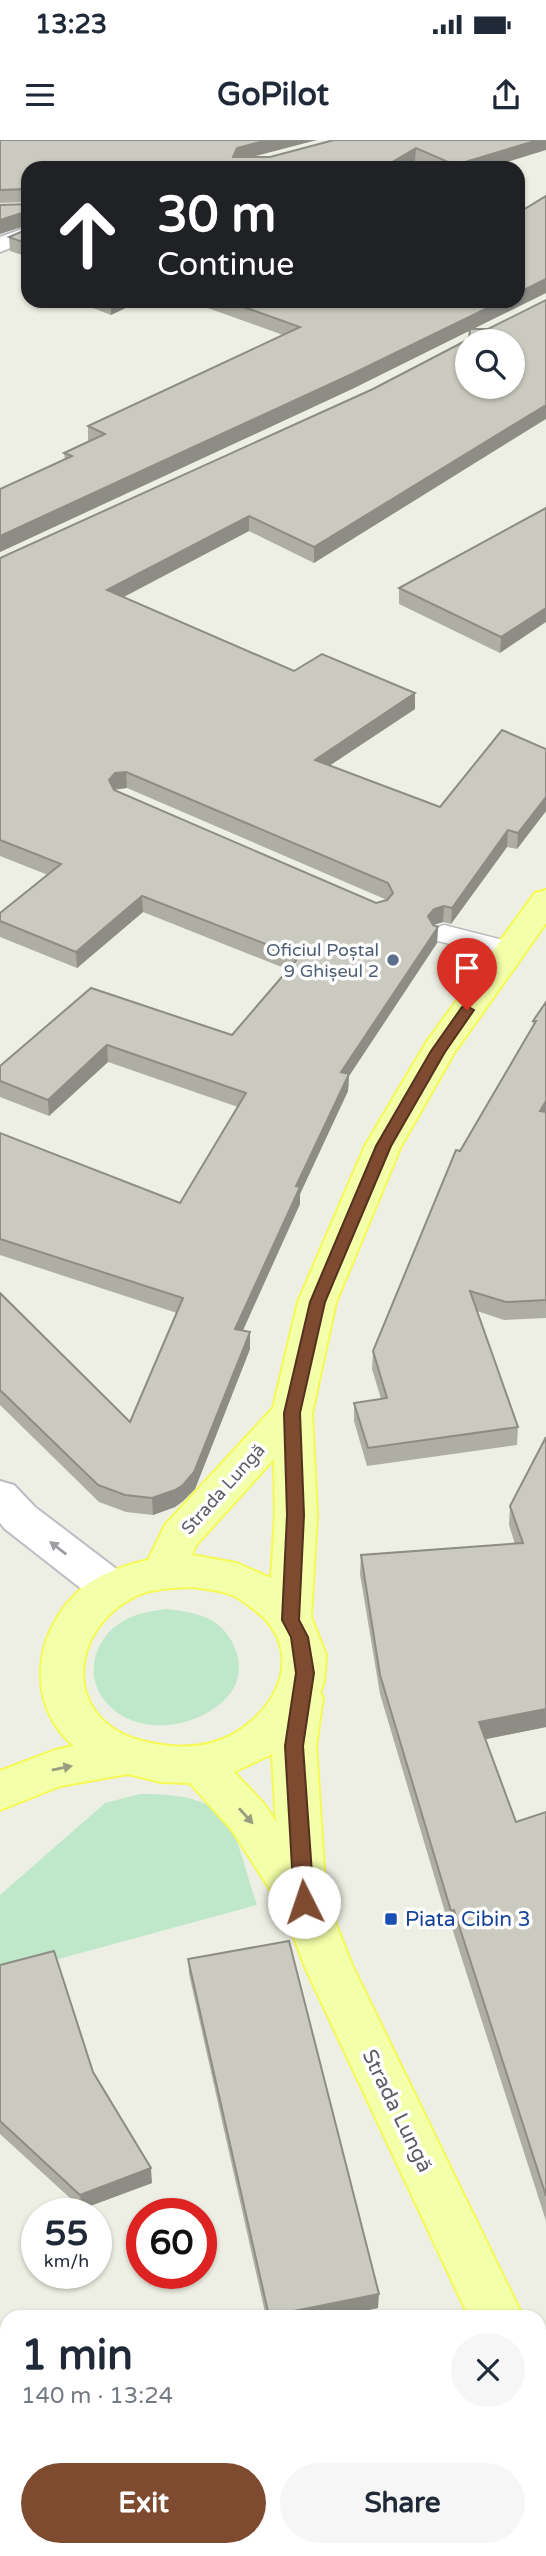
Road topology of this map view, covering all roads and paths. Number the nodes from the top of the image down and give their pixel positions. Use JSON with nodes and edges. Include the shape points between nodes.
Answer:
{"nodes":[{"id":1,"x":21,"y":236,"type":"edge"},
{"id":2,"x":0,"y":245,"type":"edge"},
{"id":3,"x":546,"y":900,"type":"edge"},
{"id":4,"x":444,"y":934,"type":"dead end"},
{"id":5,"x":509,"y":950,"type":"junction"},
{"id":6,"x":292,"y":1413,"type":"junction"},
{"id":7,"x":0,"y":1496,"type":"edge"},
{"id":8,"x":163,"y":1572,"type":"junction"},
{"id":9,"x":112,"y":1589,"type":"junction"},
{"id":10,"x":290,"y":1620,"type":"junction"},
{"id":11,"x":305,"y":1673,"type":"junction"},
{"id":12,"x":127,"y":1756,"type":"junction"},
{"id":13,"x":201,"y":1764,"type":"junction"},
{"id":14,"x":0,"y":1791,"type":"edge"},
{"id":15,"x":304,"y":1902,"type":"junction"},
{"id":16,"x":493,"y":2310,"type":"edge"}],
"edges":[{"from":1,"to":2,"type":"street"},
{"from":3,"to":5,"type":"main road","name":"Strada Lungă"},
{"from":4,"to":5,"type":"lane"},
{"from":5,"to":6,"type":"main road","name":"Strada Lungă","via":[[438,1051],[383,1146],[317,1302]]},
{"from":6,"to":8,"type":"main road","name":"Strada Lungă","via":[[180,1536]]},
{"from":6,"to":10,"type":"main road","name":"Strada Lungă","via":[[296,1515]]},
{"from":9,"to":7,"type":"street","one_way":true,"via":[[20,1518]]},
{"from":8,"to":9,"type":"main road"},
{"from":8,"to":10,"type":"main road","via":[[223,1575],[273,1601]]},
{"from":9,"to":12,"type":"main road","via":[[89,1606],[72,1627],[62,1651],[60,1675],[65,1700],[79,1723],[100,1742]]},
{"from":10,"to":11,"type":"main road","via":[[300,1637]]},
{"from":11,"to":13,"type":"main road","via":[[295,1704],[273,1732],[241,1753]]},
{"from":11,"to":15,"type":"main road","name":"Strada Lungă","via":[[294,1746]]},
{"from":12,"to":13,"type":"main road","via":[[163,1764]]},
{"from":14,"to":12,"type":"main road","one_way":true,"via":[[55,1769]]},
{"from":13,"to":15,"type":"main road","name":"Strada Lungă","one_way":true,"via":[[248,1817]]},
{"from":15,"to":16,"type":"main road","name":"Strada Lungă","via":[[328,1967]]}]}
